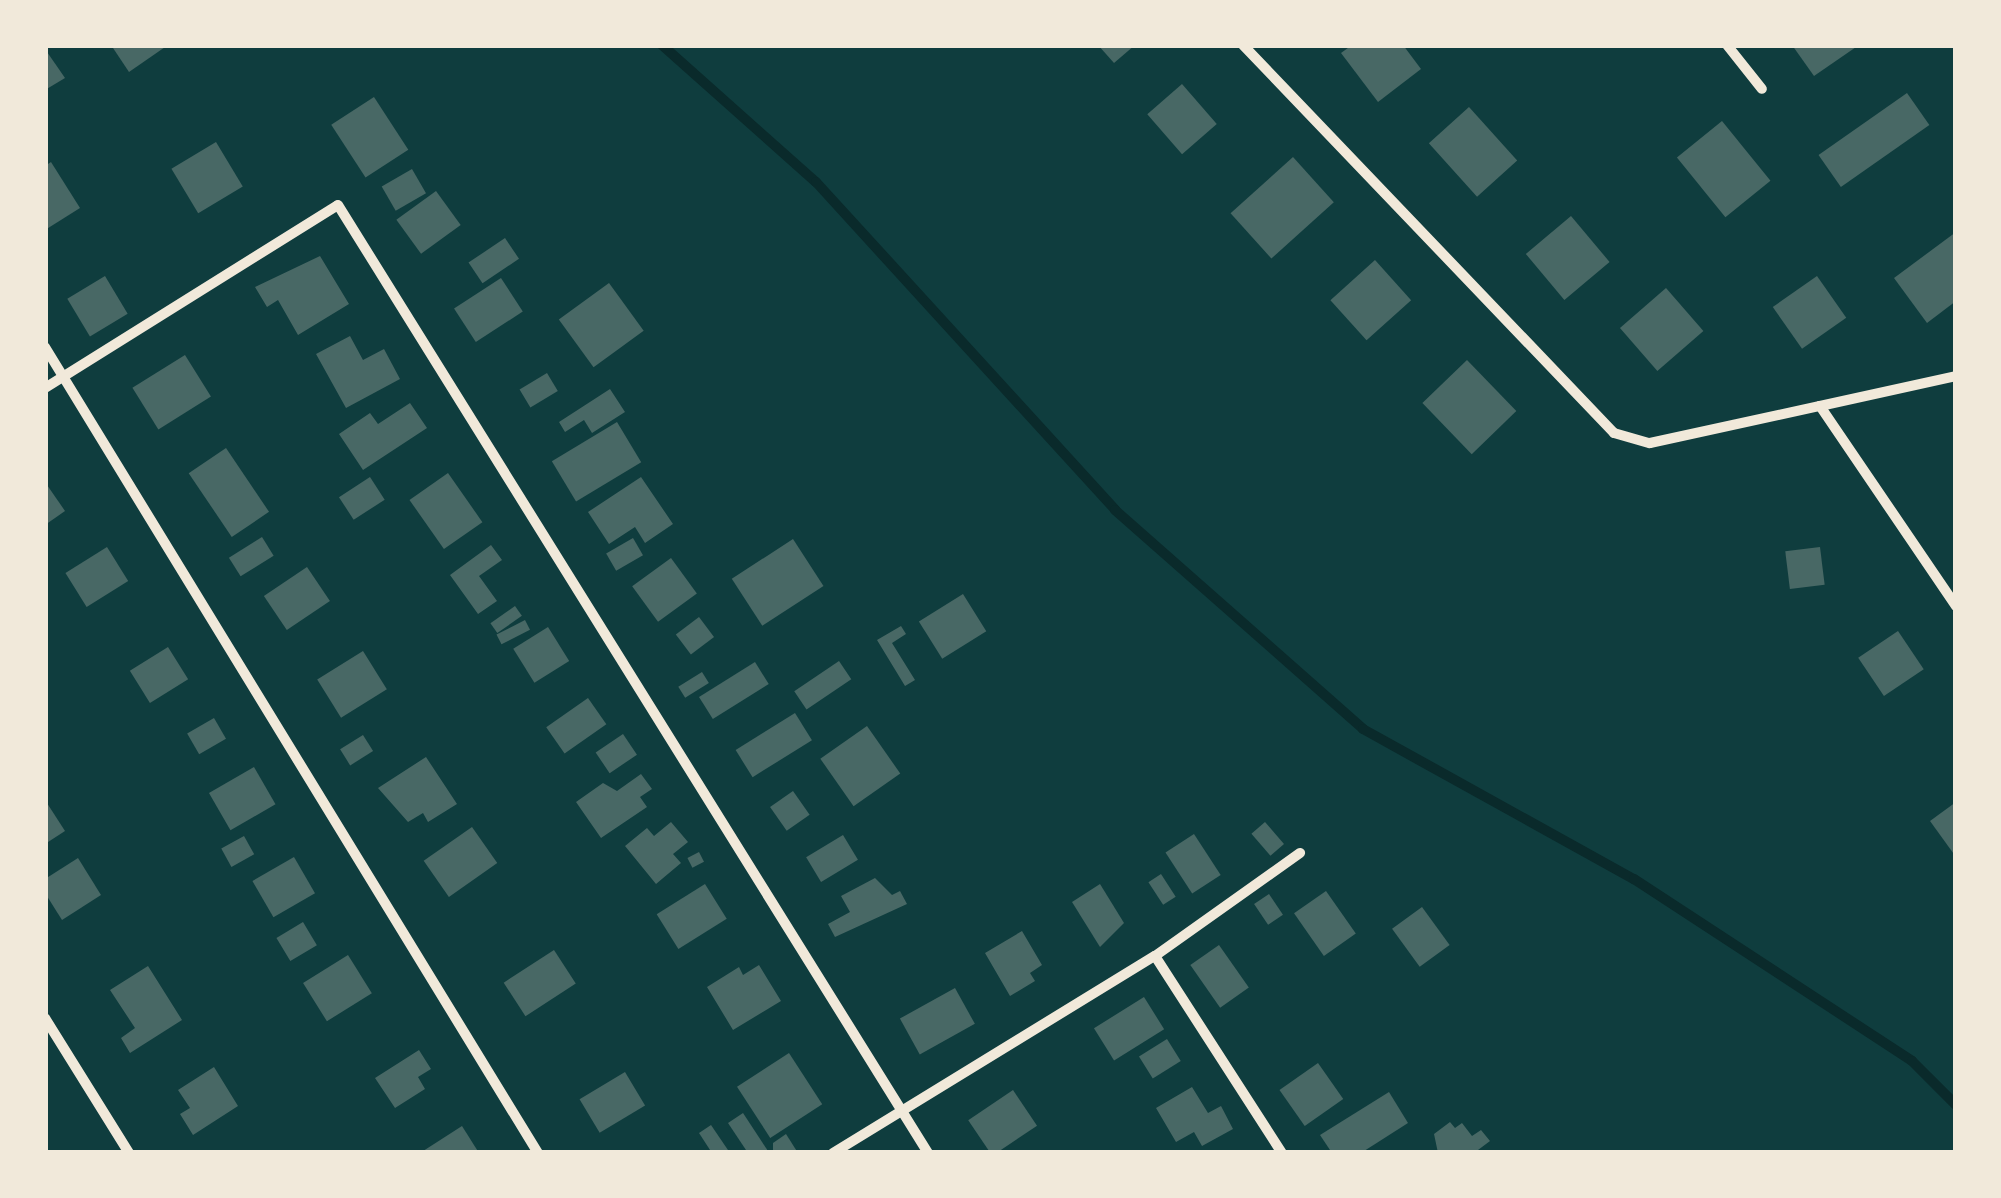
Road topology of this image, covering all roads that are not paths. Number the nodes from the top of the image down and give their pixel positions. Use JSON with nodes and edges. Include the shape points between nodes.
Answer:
{"nodes":[{"id":1,"x":1243,"y":45,"type":"edge"},
{"id":2,"x":1728,"y":45,"type":"edge"},
{"id":3,"x":1762,"y":89,"type":"dead end"},
{"id":4,"x":45,"y":348,"type":"edge"},
{"id":5,"x":1956,"y":376,"type":"edge"},
{"id":6,"x":63,"y":377,"type":"junction"},
{"id":7,"x":45,"y":388,"type":"edge"},
{"id":8,"x":1820,"y":406,"type":"junction"},
{"id":9,"x":1956,"y":606,"type":"edge"},
{"id":10,"x":1300,"y":853,"type":"dead end"},
{"id":11,"x":1155,"y":956,"type":"junction"},
{"id":12,"x":45,"y":1018,"type":"edge"},
{"id":13,"x":902,"y":1111,"type":"junction"},
{"id":14,"x":130,"y":1153,"type":"edge"},
{"id":15,"x":538,"y":1153,"type":"edge"},
{"id":16,"x":832,"y":1153,"type":"edge"},
{"id":17,"x":928,"y":1153,"type":"edge"},
{"id":18,"x":1282,"y":1153,"type":"edge"}],
"edges":[{"from":1,"to":8,"type":"street","via":[[1614,433],[1650,444]]},
{"from":2,"to":3,"type":"street"},
{"from":4,"to":6,"type":"street"},
{"from":5,"to":8,"type":"street"},
{"from":6,"to":7,"type":"street"},
{"from":6,"to":13,"type":"street","via":[[338,205]]},
{"from":6,"to":15,"type":"street"},
{"from":8,"to":9,"type":"street"},
{"from":10,"to":11,"type":"street"},
{"from":11,"to":13,"type":"street"},
{"from":11,"to":18,"type":"street"},
{"from":12,"to":14,"type":"street"},
{"from":13,"to":16,"type":"street"},
{"from":13,"to":17,"type":"street"}]}
